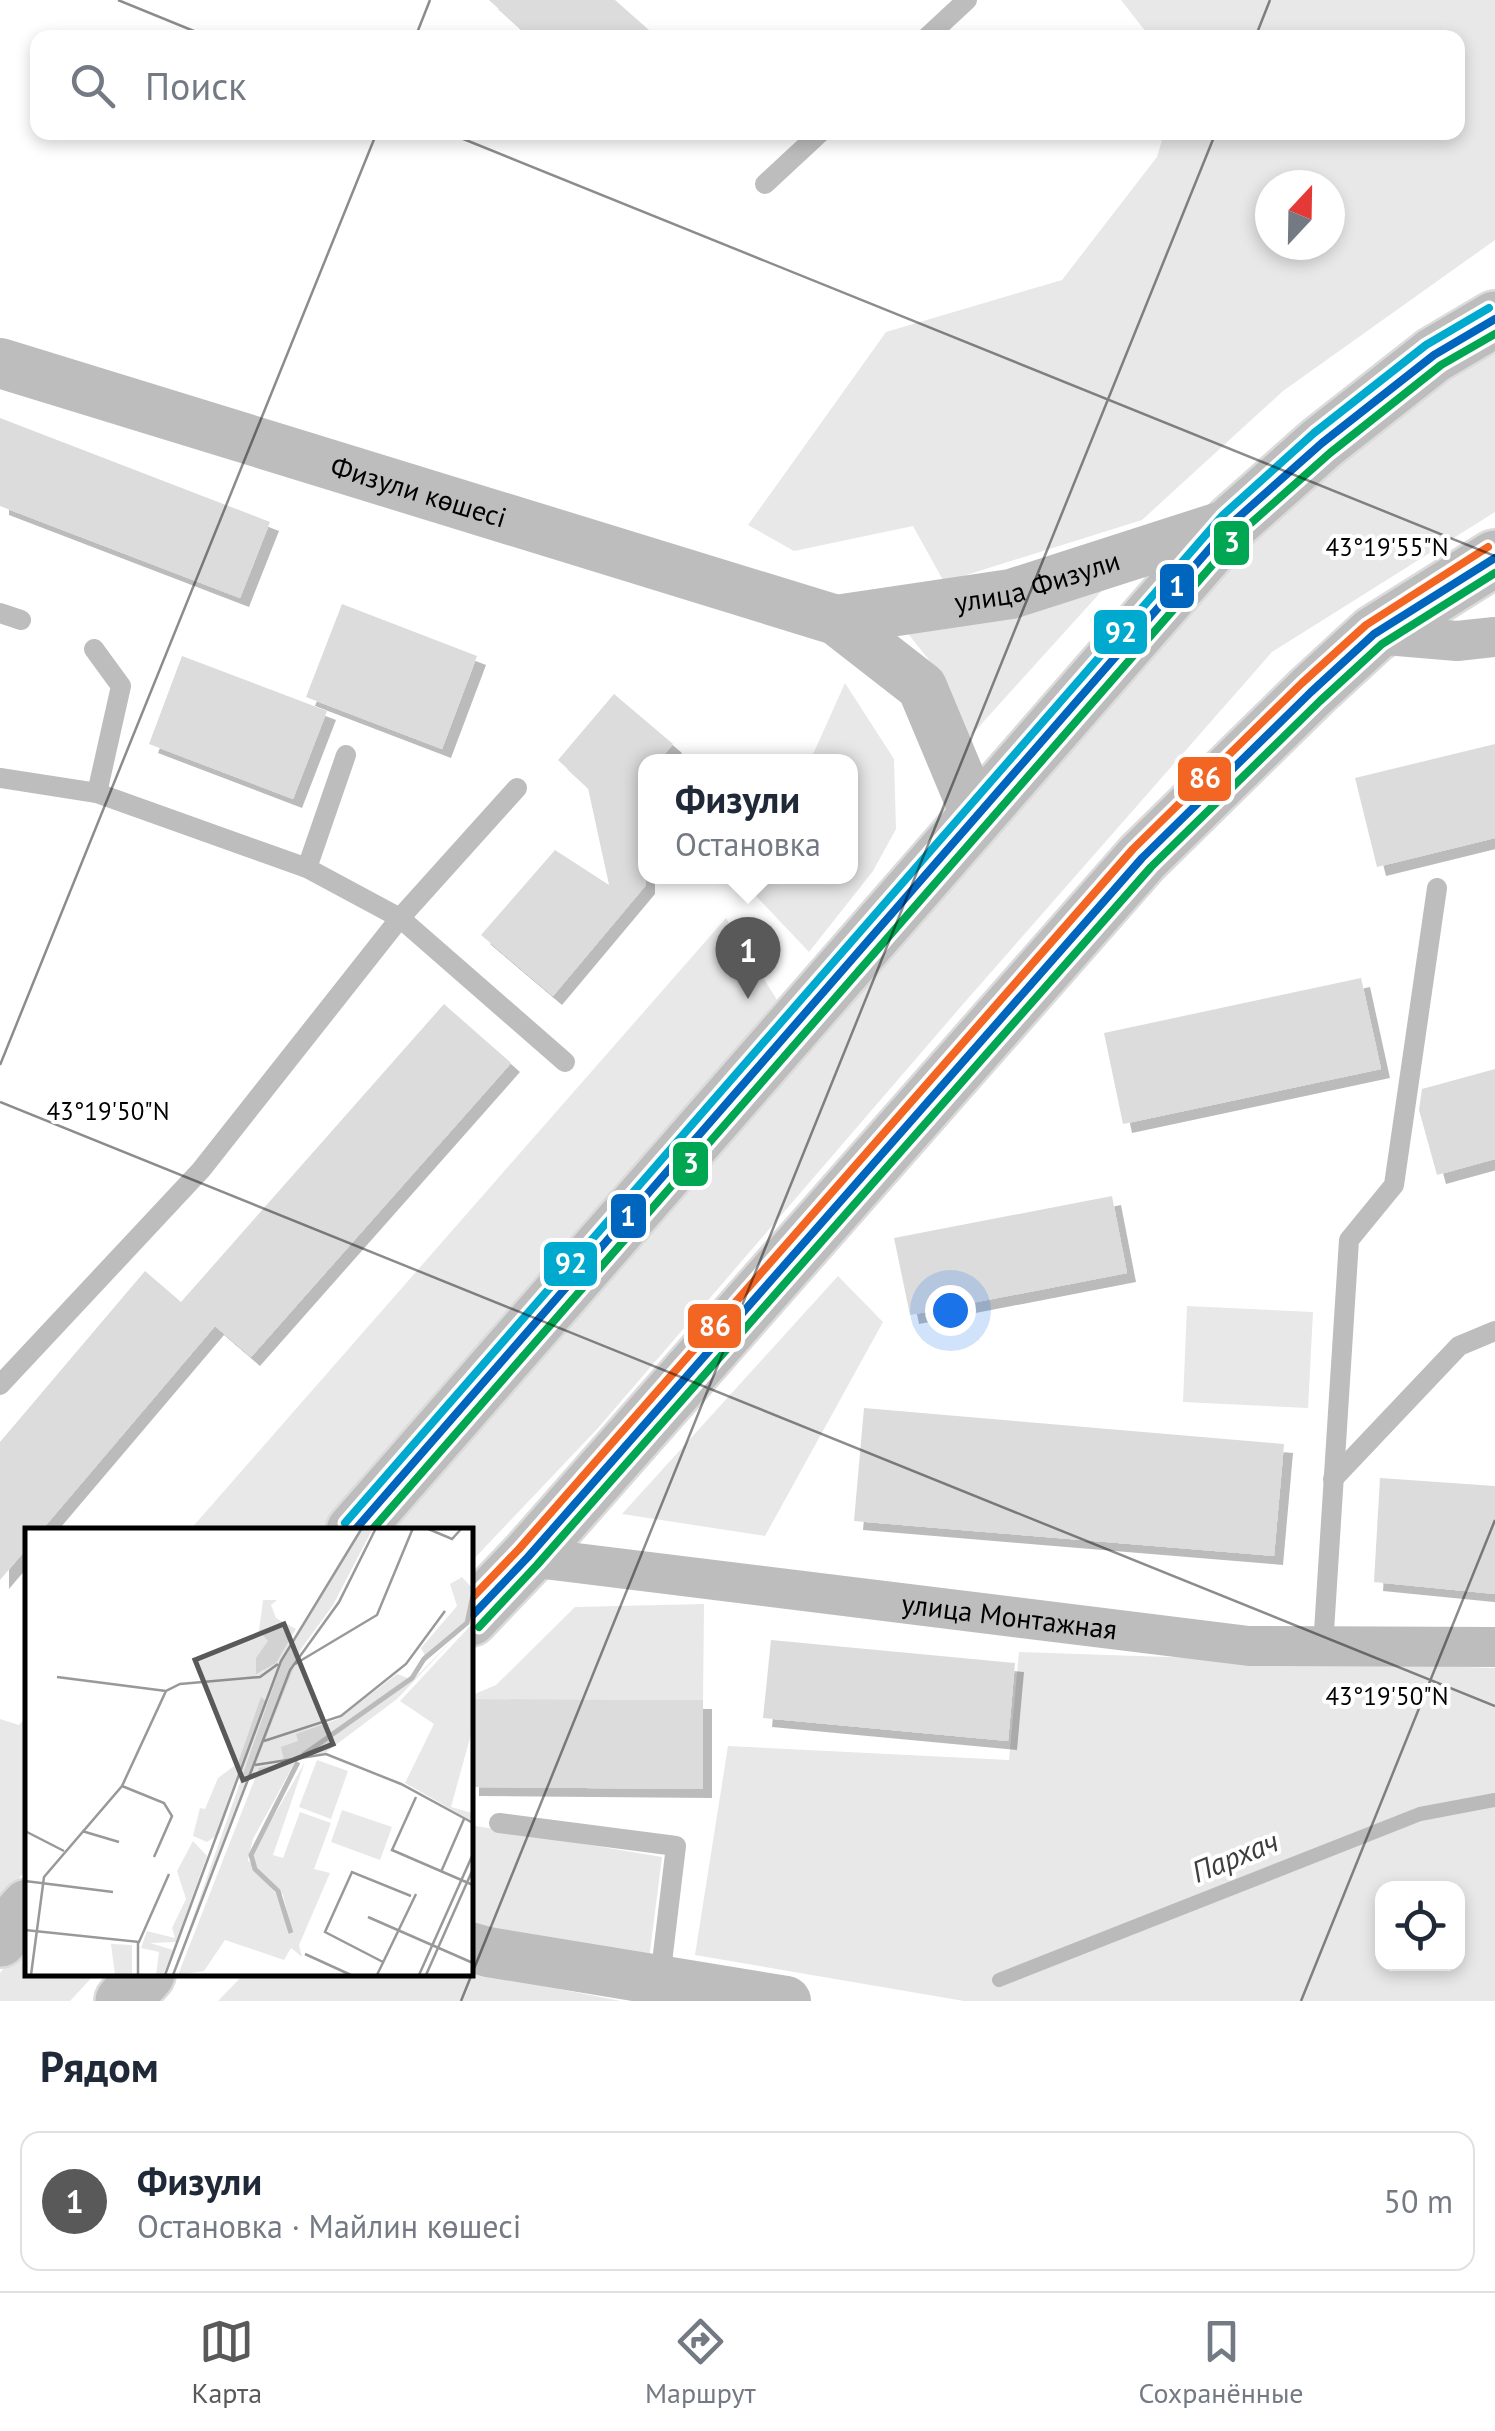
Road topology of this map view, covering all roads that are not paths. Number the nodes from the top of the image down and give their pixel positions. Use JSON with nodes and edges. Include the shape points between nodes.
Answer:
{"nodes":[{"id":1,"x":967,"y":0,"type":"edge"},
{"id":2,"x":935,"y":30,"type":"edge"},
{"id":3,"x":812,"y":140,"type":"edge"},
{"id":4,"x":765,"y":184,"type":"dead end"},
{"id":5,"x":1495,"y":318,"type":"edge"},
{"id":6,"x":0,"y":363,"type":"edge"},
{"id":7,"x":1232,"y":524,"type":"junction"},
{"id":8,"x":1495,"y":558,"type":"edge"},
{"id":9,"x":0,"y":613,"type":"edge"},
{"id":10,"x":21,"y":620,"type":"dead end"},
{"id":11,"x":836,"y":620,"type":"junction"},
{"id":12,"x":1374,"y":634,"type":"junction"},
{"id":13,"x":1495,"y":637,"type":"edge"},
{"id":14,"x":94,"y":650,"type":"dead end"},
{"id":15,"x":346,"y":755,"type":"dead end"},
{"id":16,"x":0,"y":778,"type":"edge"},
{"id":17,"x":518,"y":788,"type":"dead end"},
{"id":18,"x":97,"y":793,"type":"junction"},
{"id":19,"x":976,"y":816,"type":"junction"},
{"id":20,"x":307,"y":868,"type":"junction"},
{"id":21,"x":1437,"y":888,"type":"dead end"},
{"id":22,"x":400,"y":918,"type":"junction"},
{"id":23,"x":565,"y":1062,"type":"dead end"},
{"id":24,"x":1495,"y":1331,"type":"edge"},
{"id":25,"x":0,"y":1385,"type":"edge"},
{"id":26,"x":1334,"y":1479,"type":"junction"},
{"id":27,"x":357,"y":1528,"type":"edge"},
{"id":28,"x":528,"y":1557,"type":"junction"},
{"id":29,"x":472,"y":1616,"type":"edge"},
{"id":30,"x":1322,"y":1647,"type":"junction"},
{"id":31,"x":1495,"y":1647,"type":"edge"},
{"id":32,"x":499,"y":1823,"type":"dead end"},
{"id":33,"x":25,"y":1910,"type":"edge"},
{"id":34,"x":0,"y":1939,"type":"edge"},
{"id":35,"x":472,"y":1948,"type":"edge"},
{"id":36,"x":146,"y":1976,"type":"edge"},
{"id":37,"x":660,"y":1981,"type":"junction"},
{"id":38,"x":123,"y":2001,"type":"edge"},
{"id":39,"x":786,"y":2001,"type":"edge"}],
"edges":[{"from":1,"to":2,"type":"lane"},
{"from":3,"to":4,"type":"lane"},
{"from":5,"to":7,"type":"main road","via":[[1420,366]]},
{"from":6,"to":11,"type":"street","name":"Физули көшесі"},
{"from":7,"to":11,"type":"street","name":"улица Физули","via":[[1011,594]]},
{"from":7,"to":19,"type":"main road"},
{"from":8,"to":12,"type":"main road"},
{"from":9,"to":10,"type":"lane"},
{"from":11,"to":19,"type":"street","via":[[922,687]]},
{"from":12,"to":13,"type":"street"},
{"from":12,"to":28,"type":"main road","via":[[1142,858]]},
{"from":14,"to":18,"type":"lane","via":[[121,686]]},
{"from":15,"to":20,"type":"lane"},
{"from":16,"to":18,"type":"lane"},
{"from":17,"to":22,"type":"lane"},
{"from":18,"to":20,"type":"lane"},
{"from":19,"to":27,"type":"main road"},
{"from":20,"to":22,"type":"lane"},
{"from":21,"to":26,"type":"lane","via":[[1394,1185],[1350,1240]]},
{"from":22,"to":23,"type":"lane"},
{"from":22,"to":25,"type":"lane","via":[[201,1170]]},
{"from":24,"to":26,"type":"lane","via":[[1459,1346]]},
{"from":26,"to":30,"type":"lane"},
{"from":28,"to":29,"type":"main road"},
{"from":28,"to":30,"type":"street","name":"улица Монтажная","via":[[1249,1646]]},
{"from":30,"to":31,"type":"street","name":"улица Монтажная"},
{"from":32,"to":37,"type":"lane","via":[[676,1846]]},
{"from":33,"to":34,"type":"main road"},
{"from":35,"to":37,"type":"street"},
{"from":36,"to":38,"type":"main road"},
{"from":37,"to":39,"type":"street"}]}
